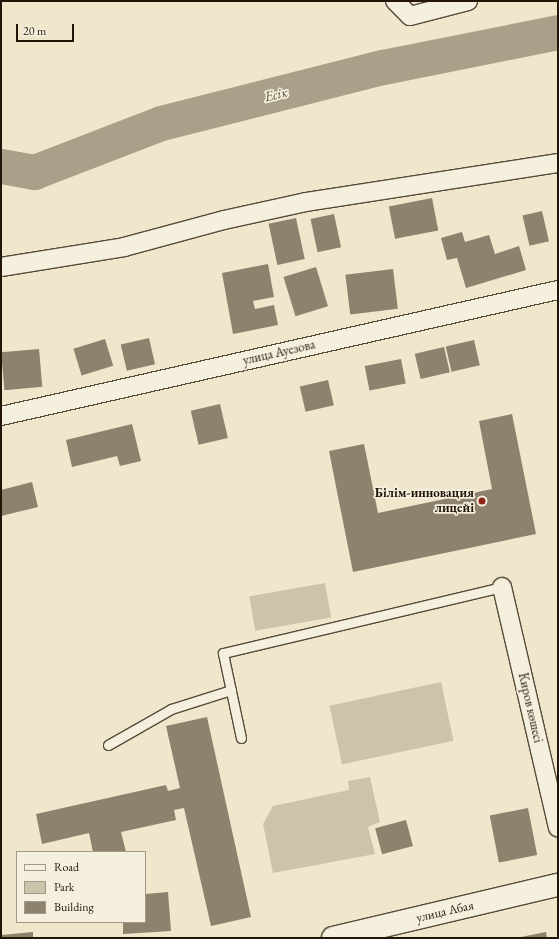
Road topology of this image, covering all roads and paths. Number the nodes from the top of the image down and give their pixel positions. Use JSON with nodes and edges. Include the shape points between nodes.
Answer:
{"nodes":[{"id":1,"x":395,"y":1,"type":"edge"},
{"id":2,"x":468,"y":1,"type":"edge"},
{"id":3,"x":558,"y":163,"type":"edge"},
{"id":4,"x":1,"y":266,"type":"edge"},
{"id":5,"x":558,"y":290,"type":"edge"},
{"id":6,"x":1,"y":416,"type":"edge"},
{"id":7,"x":502,"y":587,"type":"joint"},
{"id":8,"x":231,"y":690,"type":"junction"},
{"id":9,"x":241,"y":738,"type":"dead end"},
{"id":10,"x":108,"y":745,"type":"dead end"},
{"id":11,"x":558,"y":828,"type":"edge"},
{"id":12,"x":558,"y":885,"type":"edge"},
{"id":13,"x":333,"y":938,"type":"edge"}],
"edges":[{"from":1,"to":2,"type":"street","via":[[410,16]]},
{"from":3,"to":4,"type":"street","via":[[306,202],[224,220],[124,247]]},
{"from":5,"to":6,"type":"street","name":"улица Ауезова"},
{"from":7,"to":8,"type":"lane","via":[[223,653]]},
{"from":7,"to":11,"type":"street","name":"Киров көшесі"},
{"from":8,"to":9,"type":"lane"},
{"from":8,"to":10,"type":"lane","via":[[171,709]]},
{"from":12,"to":13,"type":"street","name":"улица Абая"}]}
